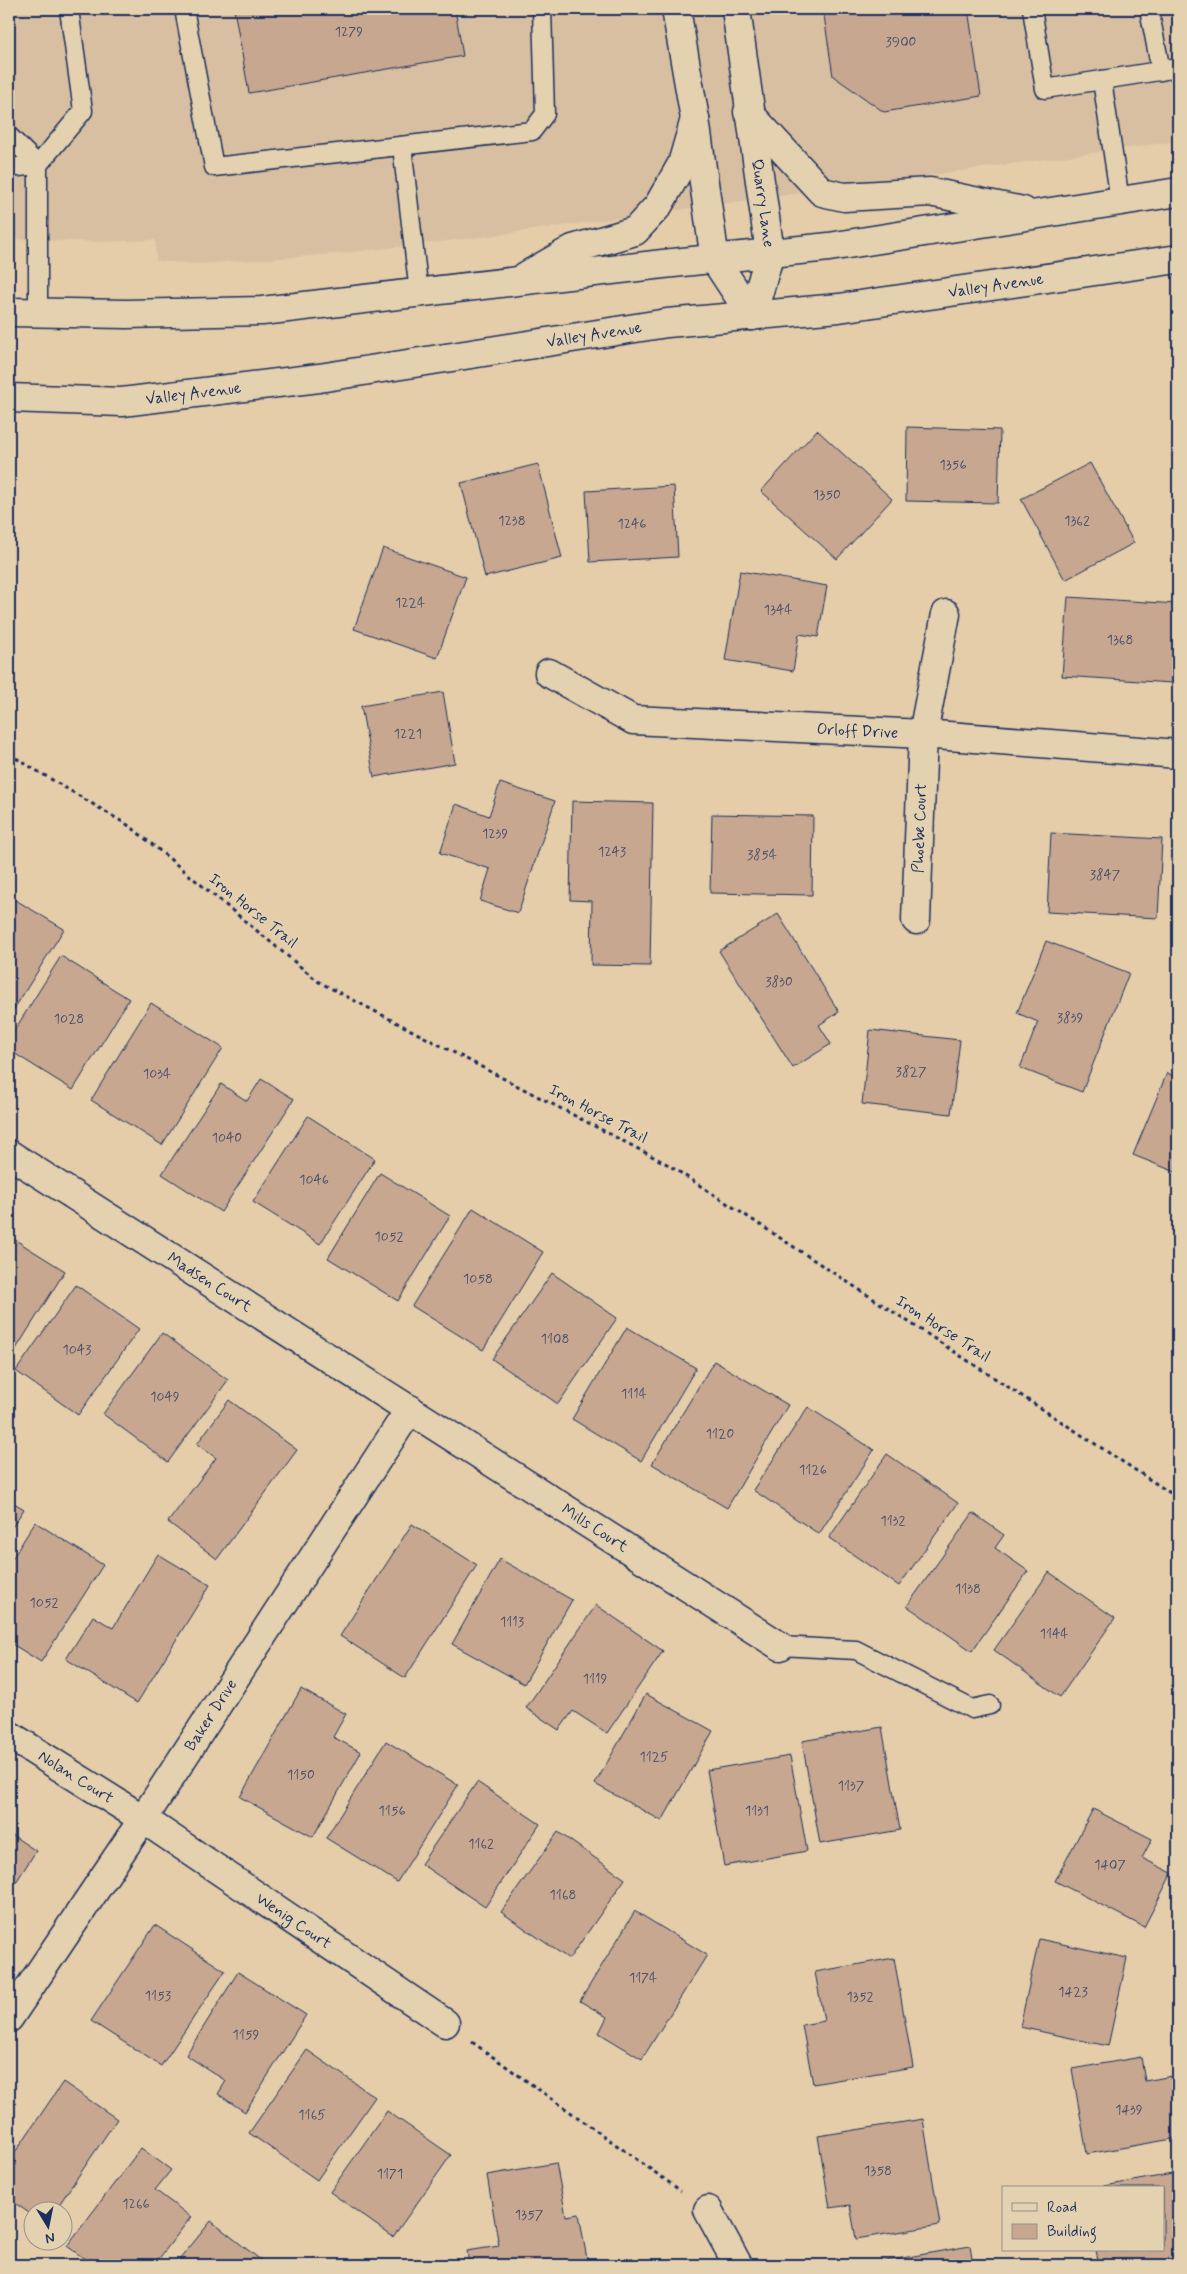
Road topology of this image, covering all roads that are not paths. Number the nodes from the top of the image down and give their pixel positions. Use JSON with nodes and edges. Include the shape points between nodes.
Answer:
{"nodes":[{"id":1,"x":69,"y":9,"type":"edge"},
{"id":2,"x":184,"y":9,"type":"edge"},
{"id":3,"x":542,"y":9,"type":"edge"},
{"id":4,"x":676,"y":9,"type":"edge"},
{"id":5,"x":736,"y":9,"type":"edge"},
{"id":6,"x":1032,"y":9,"type":"edge"},
{"id":7,"x":1149,"y":9,"type":"edge"},
{"id":8,"x":1178,"y":68,"type":"edge"},
{"id":9,"x":1161,"y":71,"type":"junction"},
{"id":10,"x":1102,"y":80,"type":"junction"},
{"id":11,"x":748,"y":112,"type":"junction"},
{"id":12,"x":695,"y":119,"type":"junction"},
{"id":13,"x":9,"y":136,"type":"edge"},
{"id":14,"x":402,"y":146,"type":"junction"},
{"id":15,"x":38,"y":165,"type":"junction"},
{"id":16,"x":9,"y":168,"type":"edge"},
{"id":17,"x":1178,"y":192,"type":"edge"},
{"id":18,"x":1120,"y":201,"type":"junction"},
{"id":19,"x":1039,"y":214,"type":"junction"},
{"id":20,"x":770,"y":254,"type":"junction"},
{"id":21,"x":1178,"y":259,"type":"edge"},
{"id":22,"x":715,"y":260,"type":"junction"},
{"id":23,"x":517,"y":281,"type":"junction"},
{"id":24,"x":419,"y":293,"type":"junction"},
{"id":25,"x":9,"y":312,"type":"edge"},
{"id":26,"x":38,"y":313,"type":"junction"},
{"id":27,"x":752,"y":316,"type":"junction"},
{"id":28,"x":9,"y":398,"type":"edge"},
{"id":29,"x":946,"y":614,"type":"dead end"},
{"id":30,"x":549,"y":673,"type":"dead end"},
{"id":31,"x":923,"y":734,"type":"junction"},
{"id":32,"x":1178,"y":754,"type":"edge"},
{"id":33,"x":916,"y":920,"type":"dead end"},
{"id":34,"x":9,"y":1154,"type":"edge"},
{"id":35,"x":410,"y":1409,"type":"junction"},
{"id":36,"x":780,"y":1646,"type":"joint"},
{"id":37,"x":990,"y":1705,"type":"dead end"},
{"id":38,"x":9,"y":1735,"type":"edge"},
{"id":39,"x":143,"y":1819,"type":"junction"},
{"id":40,"x":9,"y":2018,"type":"edge"},
{"id":41,"x":446,"y":2023,"type":"road end"},
{"id":42,"x":708,"y":2210,"type":"road end"},
{"id":43,"x":738,"y":2265,"type":"edge"}],
"edges":[{"from":1,"to":15,"type":"lane","via":[[83,111]]},
{"from":2,"to":14,"type":"lane","via":[[214,168]]},
{"from":3,"to":14,"type":"lane","via":[[545,114],[532,132]]},
{"from":4,"to":12,"type":"street"},
{"from":5,"to":11,"type":"street","name":"Quarry Lane"},
{"from":6,"to":10,"type":"lane","via":[[1045,89]]},
{"from":7,"to":9,"type":"lane"},
{"from":8,"to":9,"type":"lane"},
{"from":9,"to":10,"type":"lane"},
{"from":10,"to":18,"type":"lane"},
{"from":11,"to":19,"type":"street","via":[[822,192],[844,197],[930,192]]},
{"from":11,"to":20,"type":"street","name":"Quarry Lane"},
{"from":12,"to":22,"type":"street"},
{"from":12,"to":23,"type":"street","via":[[682,164],[658,206],[635,231],[573,249]]},
{"from":13,"to":15,"type":"lane"},
{"from":14,"to":24,"type":"lane"},
{"from":15,"to":16,"type":"lane"},
{"from":15,"to":26,"type":"lane"},
{"from":17,"to":18,"type":"street"},
{"from":18,"to":19,"type":"street"},
{"from":19,"to":20,"type":"street"},
{"from":20,"to":22,"type":"street"},
{"from":20,"to":27,"type":"street","name":"Quarry Lane"},
{"from":21,"to":27,"type":"street","name":"Valley Avenue","via":[[839,308]]},
{"from":22,"to":23,"type":"street"},
{"from":22,"to":27,"type":"street"},
{"from":23,"to":24,"type":"street"},
{"from":24,"to":26,"type":"street","via":[[262,311]]},
{"from":25,"to":26,"type":"street"},
{"from":27,"to":28,"type":"street","name":"Valley Avenue","via":[[666,324],[319,378],[122,402]]},
{"from":29,"to":31,"type":"street","name":"Phoebe Court"},
{"from":30,"to":31,"type":"street","name":"Orloff Drive","via":[[633,720]]},
{"from":31,"to":32,"type":"street","name":"Orloff Drive"},
{"from":31,"to":33,"type":"street","name":"Phoebe Court"},
{"from":34,"to":35,"type":"street","name":"Madsen Court"},
{"from":35,"to":36,"type":"street","name":"Mills Court"},
{"from":35,"to":39,"type":"street","name":"Baker Drive"},
{"from":36,"to":37,"type":"lane","via":[[856,1650],[972,1709]]},
{"from":38,"to":39,"type":"street","name":"Nolan Court"},
{"from":39,"to":40,"type":"street","name":"Baker Drive"},
{"from":39,"to":41,"type":"street","name":"Wenig Court"},
{"from":42,"to":43,"type":"street"}]}
